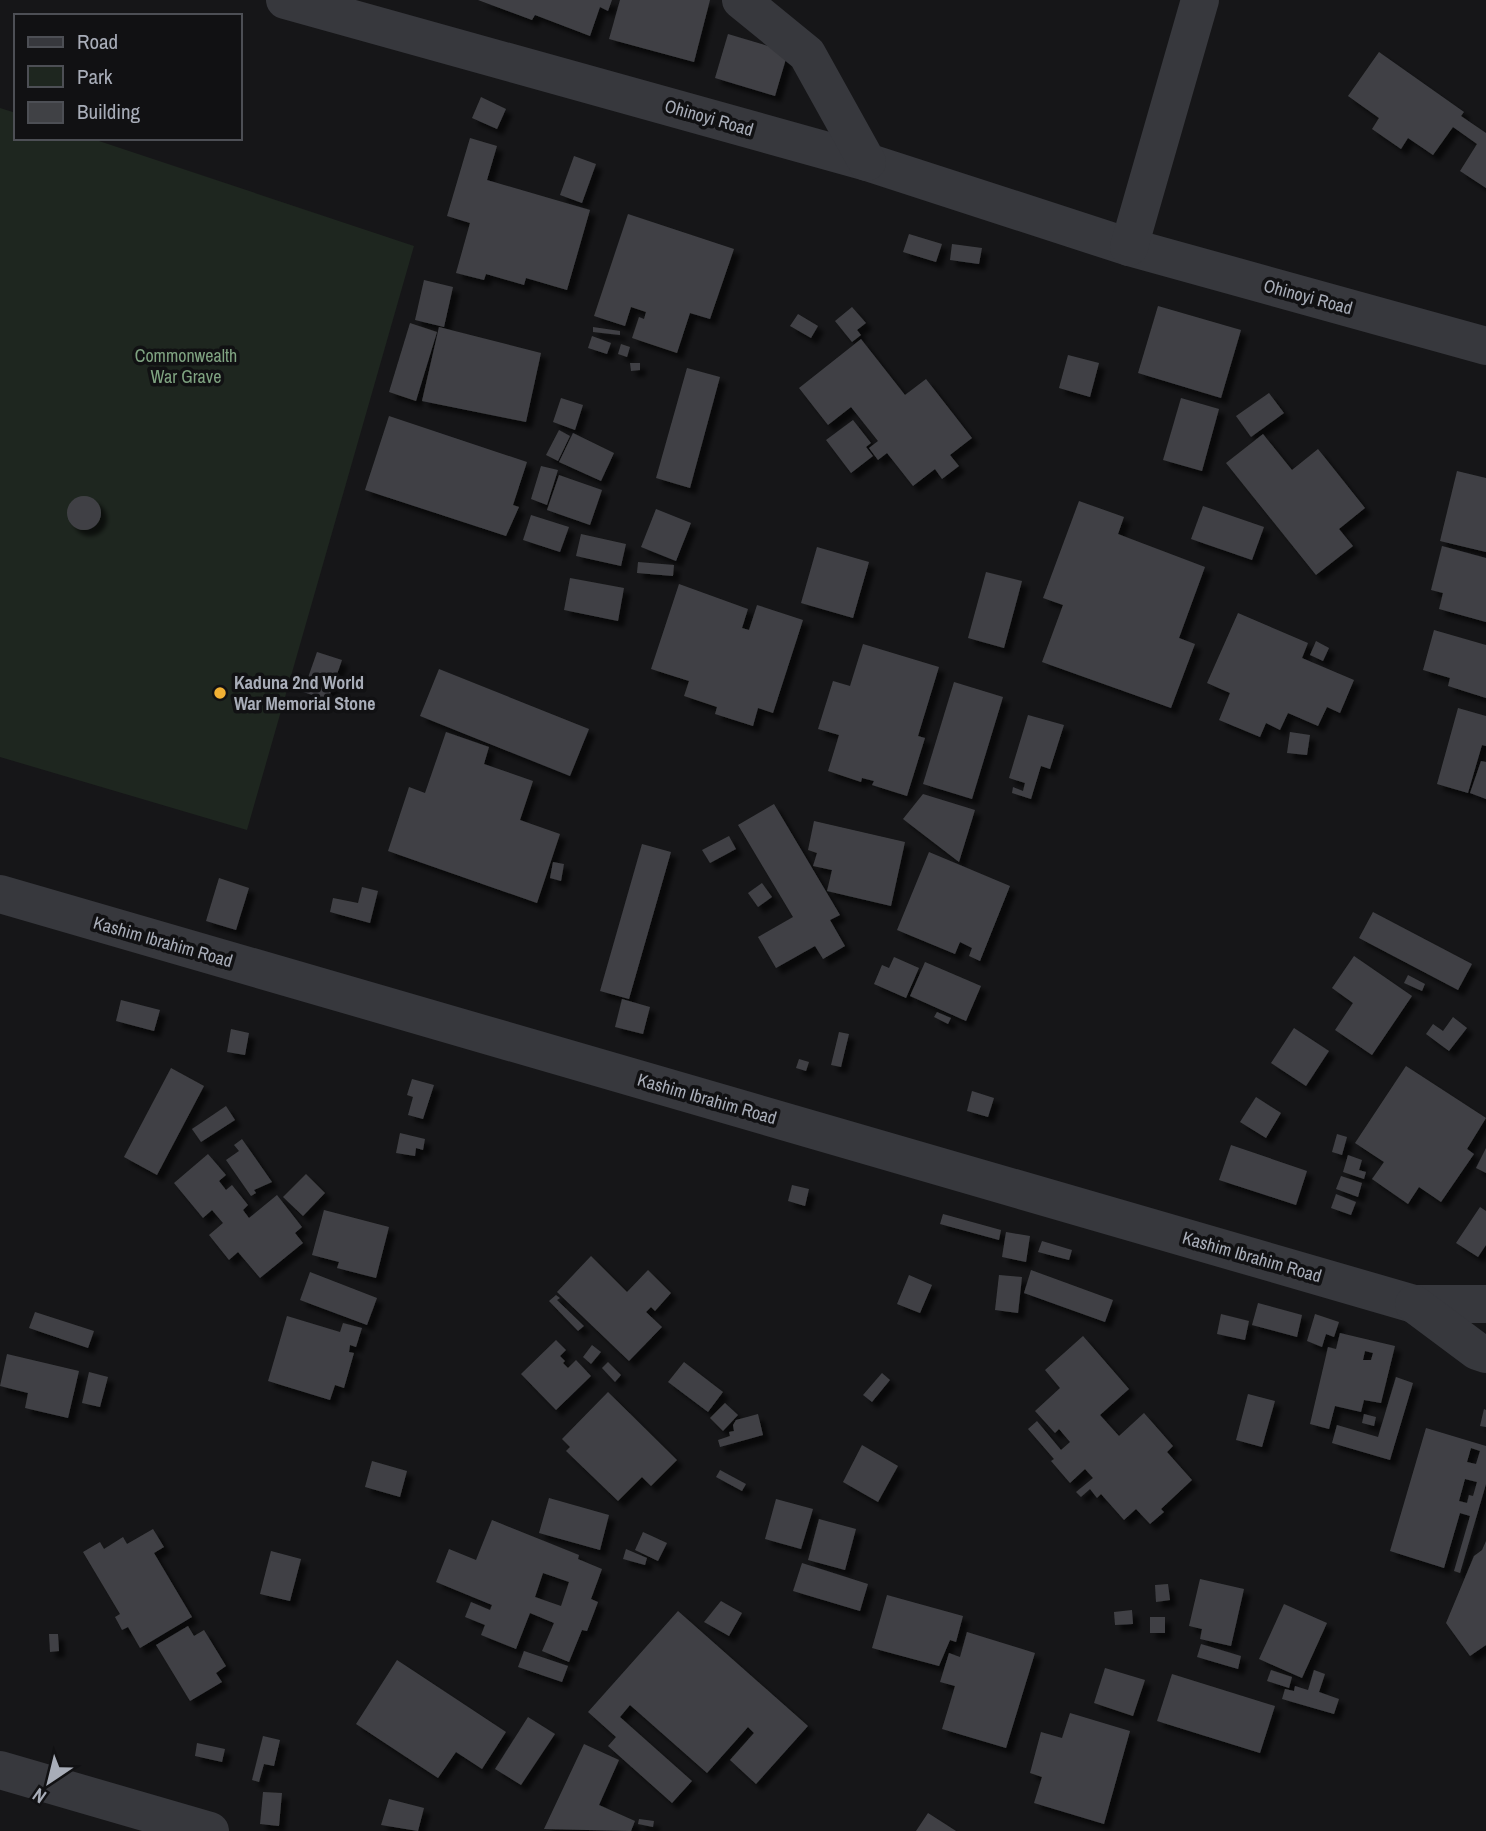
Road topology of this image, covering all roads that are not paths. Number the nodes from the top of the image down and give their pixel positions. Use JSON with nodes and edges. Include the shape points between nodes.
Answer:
{"nodes":[{"id":1,"x":285,"y":0,"type":"edge"},
{"id":2,"x":741,"y":0,"type":"edge"},
{"id":3,"x":1200,"y":0,"type":"edge"},
{"id":4,"x":867,"y":162,"type":"junction"},
{"id":5,"x":1129,"y":247,"type":"junction"},
{"id":6,"x":1486,"y":346,"type":"edge"},
{"id":7,"x":0,"y":894,"type":"edge"},
{"id":8,"x":1414,"y":1304,"type":"junction"},
{"id":9,"x":1486,"y":1304,"type":"edge"},
{"id":10,"x":1486,"y":1354,"type":"edge"},
{"id":11,"x":0,"y":1770,"type":"edge"},
{"id":12,"x":211,"y":1831,"type":"edge"}],
"edges":[{"from":1,"to":4,"type":"street","name":"Ohinoyi Road"},
{"from":2,"to":4,"type":"street","via":[[807,54]]},
{"from":3,"to":5,"type":"street"},
{"from":4,"to":5,"type":"street","name":"Ohinoyi Road"},
{"from":5,"to":6,"type":"street","name":"Ohinoyi Road"},
{"from":7,"to":8,"type":"street","name":"Kashim Ibrahim Road"},
{"from":8,"to":9,"type":"street","name":"Kashim Ibrahim Road"},
{"from":8,"to":10,"type":"street","name":"Kashim Ibrahim Road"},
{"from":11,"to":12,"type":"street"}]}
